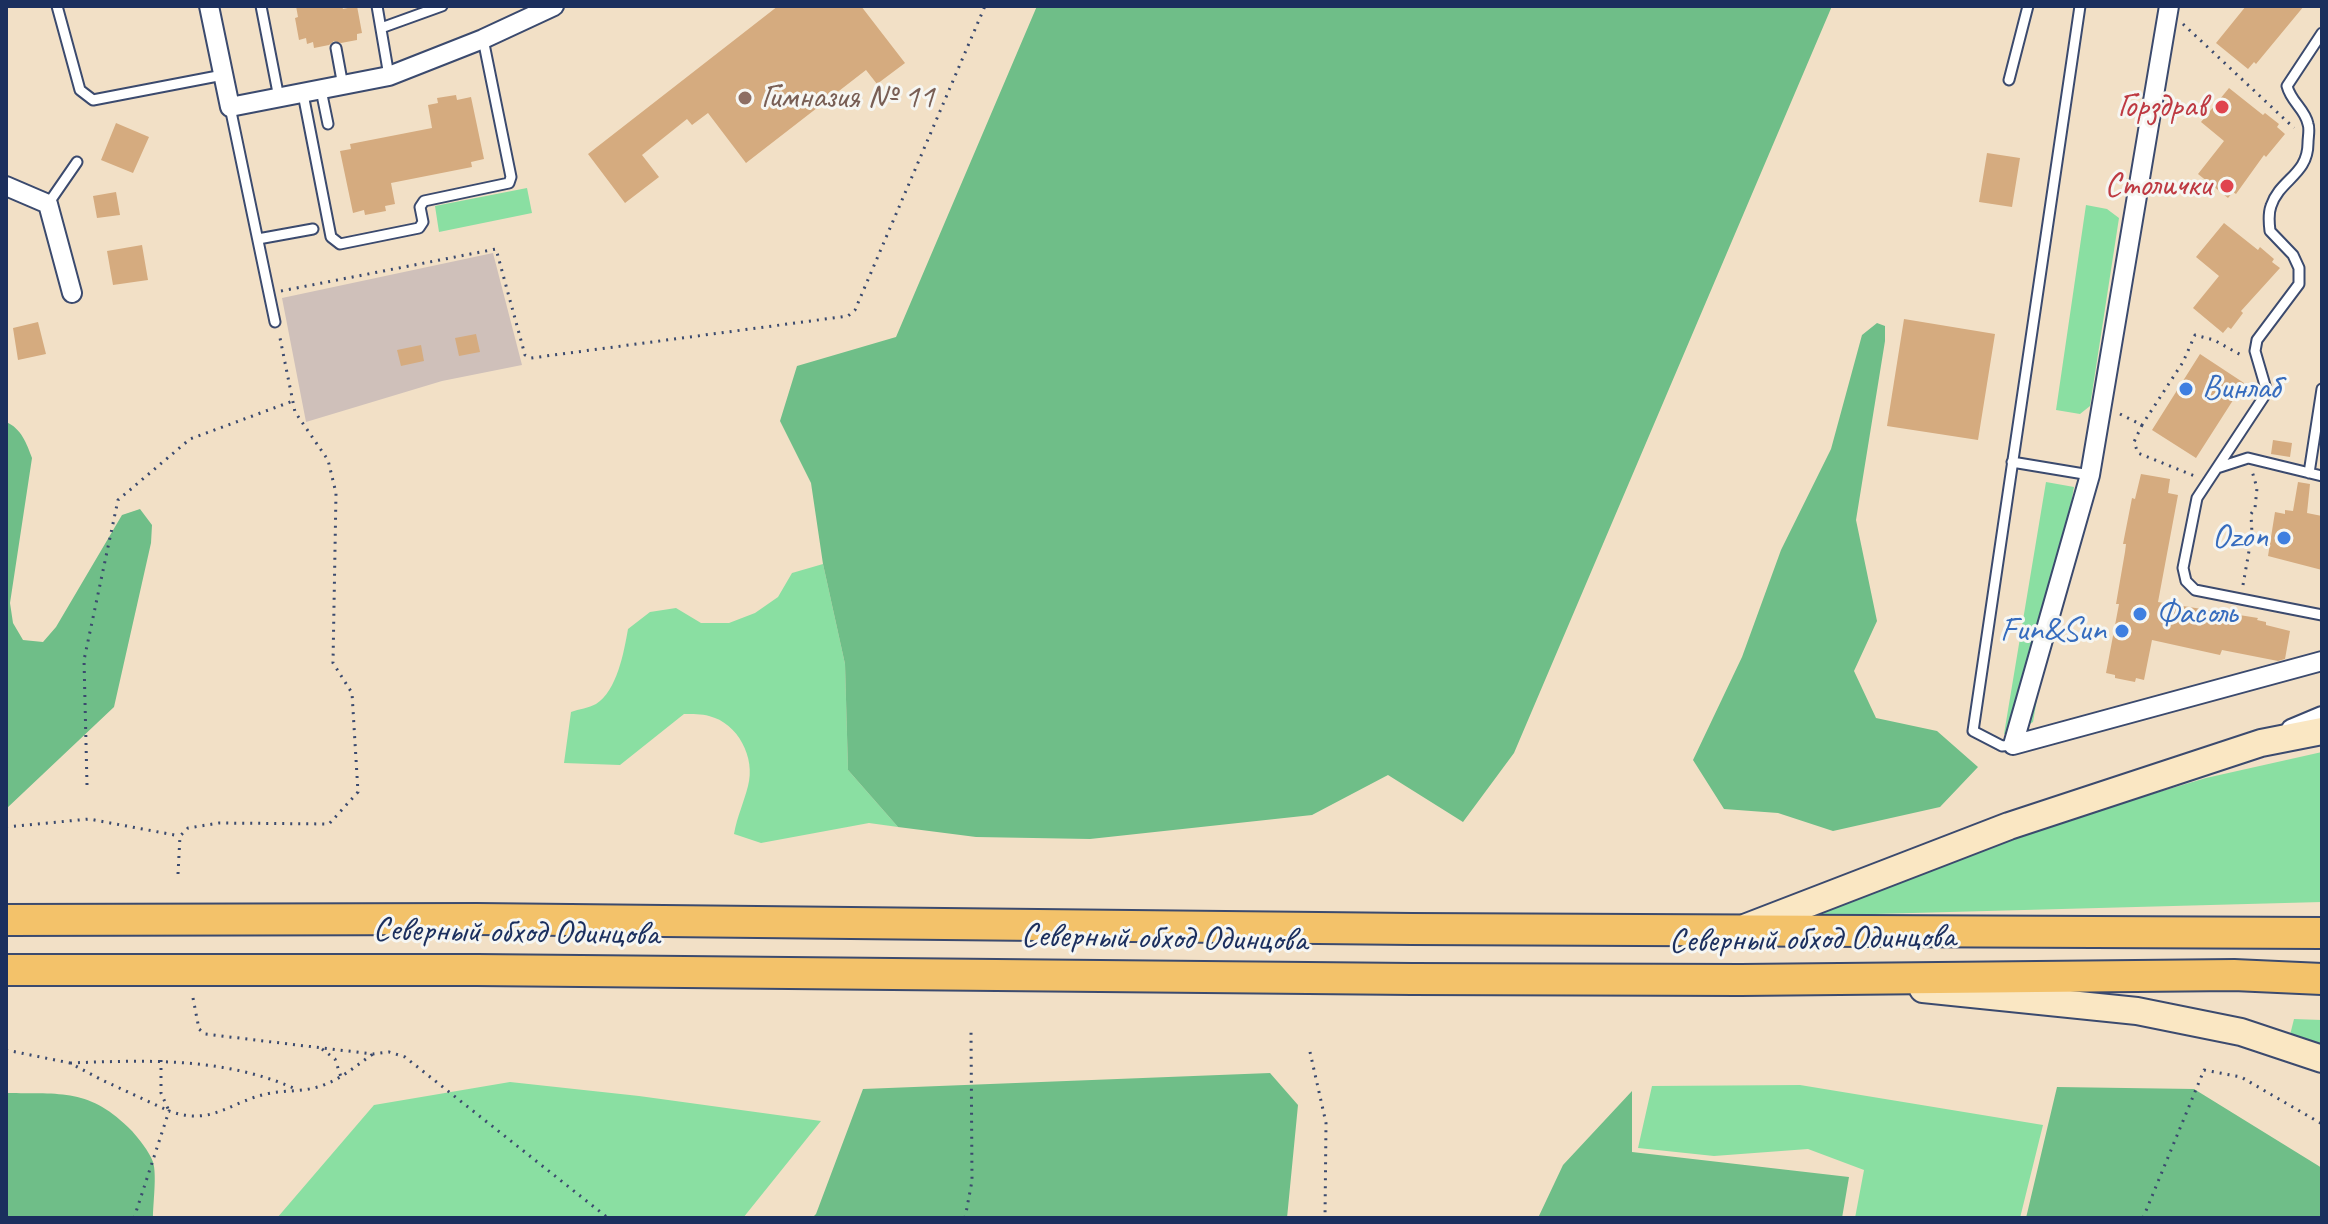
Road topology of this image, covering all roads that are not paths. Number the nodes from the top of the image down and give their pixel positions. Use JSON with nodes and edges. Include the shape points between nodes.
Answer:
{"nodes":[{"id":1,"x":57,"y":6,"type":"edge"},
{"id":2,"x":209,"y":6,"type":"edge"},
{"id":3,"x":261,"y":6,"type":"edge"},
{"id":4,"x":377,"y":6,"type":"edge"},
{"id":5,"x":442,"y":6,"type":"edge"},
{"id":6,"x":554,"y":6,"type":"edge"},
{"id":7,"x":2028,"y":6,"type":"edge"},
{"id":8,"x":2080,"y":6,"type":"edge"},
{"id":9,"x":2168,"y":8,"type":"edge"},
{"id":10,"x":381,"y":28,"type":"junction"},
{"id":11,"x":2322,"y":33,"type":"edge"},
{"id":12,"x":483,"y":39,"type":"junction"},
{"id":13,"x":336,"y":48,"type":"dead end"},
{"id":14,"x":223,"y":75,"type":"junction"},
{"id":15,"x":389,"y":76,"type":"junction"},
{"id":16,"x":2009,"y":80,"type":"dead end"},
{"id":17,"x":343,"y":86,"type":"junction"},
{"id":18,"x":312,"y":92,"type":"junction"},
{"id":19,"x":279,"y":98,"type":"junction"},
{"id":20,"x":230,"y":107,"type":"junction"},
{"id":21,"x":328,"y":124,"type":"dead end"},
{"id":22,"x":77,"y":162,"type":"dead end"},
{"id":23,"x":6,"y":186,"type":"edge"},
{"id":24,"x":48,"y":204,"type":"junction"},
{"id":25,"x":313,"y":229,"type":"dead end"},
{"id":26,"x":258,"y":239,"type":"junction"},
{"id":27,"x":72,"y":293,"type":"dead end"},
{"id":28,"x":276,"y":322,"type":"road end"},
{"id":29,"x":2322,"y":389,"type":"edge"},
{"id":30,"x":2012,"y":462,"type":"junction"},
{"id":31,"x":2216,"y":468,"type":"junction"},
{"id":32,"x":2309,"y":473,"type":"junction"},
{"id":33,"x":2090,"y":475,"type":"junction"},
{"id":34,"x":2322,"y":476,"type":"edge"},
{"id":35,"x":2322,"y":615,"type":"edge"},
{"id":36,"x":2322,"y":661,"type":"edge"},
{"id":37,"x":2322,"y":716,"type":"edge"},
{"id":38,"x":2322,"y":731,"type":"edge"},
{"id":39,"x":2261,"y":743,"type":"junction"},
{"id":40,"x":2013,"y":745,"type":"junction"},
{"id":41,"x":6,"y":920,"type":"edge"},
{"id":42,"x":1741,"y":930,"type":"junction"},
{"id":43,"x":2322,"y":933,"type":"edge"},
{"id":44,"x":6,"y":970,"type":"edge"},
{"id":45,"x":1828,"y":979,"type":"junction"},
{"id":46,"x":2322,"y":979,"type":"edge"},
{"id":47,"x":2322,"y":1059,"type":"edge"}],
"edges":[{"from":1,"to":14,"type":"lane","via":[[80,90],[87,98]]},
{"from":2,"to":14,"type":"street"},
{"from":3,"to":19,"type":"lane"},
{"from":4,"to":10,"type":"lane"},
{"from":5,"to":10,"type":"lane"},
{"from":6,"to":12,"type":"street"},
{"from":7,"to":16,"type":"lane"},
{"from":8,"to":30,"type":"lane"},
{"from":9,"to":33,"type":"street"},
{"from":10,"to":15,"type":"lane"},
{"from":11,"to":31,"type":"lane","via":[[2287,86],[2309,125],[2308,158],[2271,205],[2270,231],[2293,255],[2299,284],[2257,340],[2255,351],[2267,392]]},
{"from":12,"to":15,"type":"street"},
{"from":12,"to":18,"type":"lane","via":[[509,183],[424,201],[419,228],[334,241]]},
{"from":13,"to":17,"type":"lane"},
{"from":14,"to":20,"type":"street"},
{"from":15,"to":17,"type":"street"},
{"from":17,"to":18,"type":"street"},
{"from":18,"to":19,"type":"street"},
{"from":18,"to":21,"type":"lane"},
{"from":19,"to":20,"type":"street"},
{"from":20,"to":26,"type":"lane"},
{"from":22,"to":24,"type":"lane"},
{"from":23,"to":24,"type":"street"},
{"from":24,"to":27,"type":"street"},
{"from":25,"to":26,"type":"lane"},
{"from":26,"to":28,"type":"lane"},
{"from":29,"to":32,"type":"lane"},
{"from":30,"to":33,"type":"lane"},
{"from":30,"to":40,"type":"lane","via":[[1973,731],[2002,746]]},
{"from":31,"to":32,"type":"lane","via":[[2248,458]]},
{"from":31,"to":35,"type":"lane","via":[[2192,515],[2183,568],[2186,581],[2195,590]]},
{"from":32,"to":34,"type":"lane"},
{"from":33,"to":40,"type":"street"},
{"from":36,"to":40,"type":"street"},
{"from":37,"to":39,"type":"street"},
{"from":38,"to":39,"type":"main road"},
{"from":39,"to":42,"type":"main road","via":[[2009,826]]},
{"from":41,"to":42,"type":"highway","name":"Северный обход Одинцова"},
{"from":42,"to":43,"type":"highway","name":"Северный обход Одинцова"},
{"from":44,"to":45,"type":"highway","name":"Северный обход Одинцова"},
{"from":45,"to":46,"type":"highway","name":"Северный обход Одинцова"},
{"from":45,"to":47,"type":"main road","via":[[2137,1011],[2241,1032]]}]}
